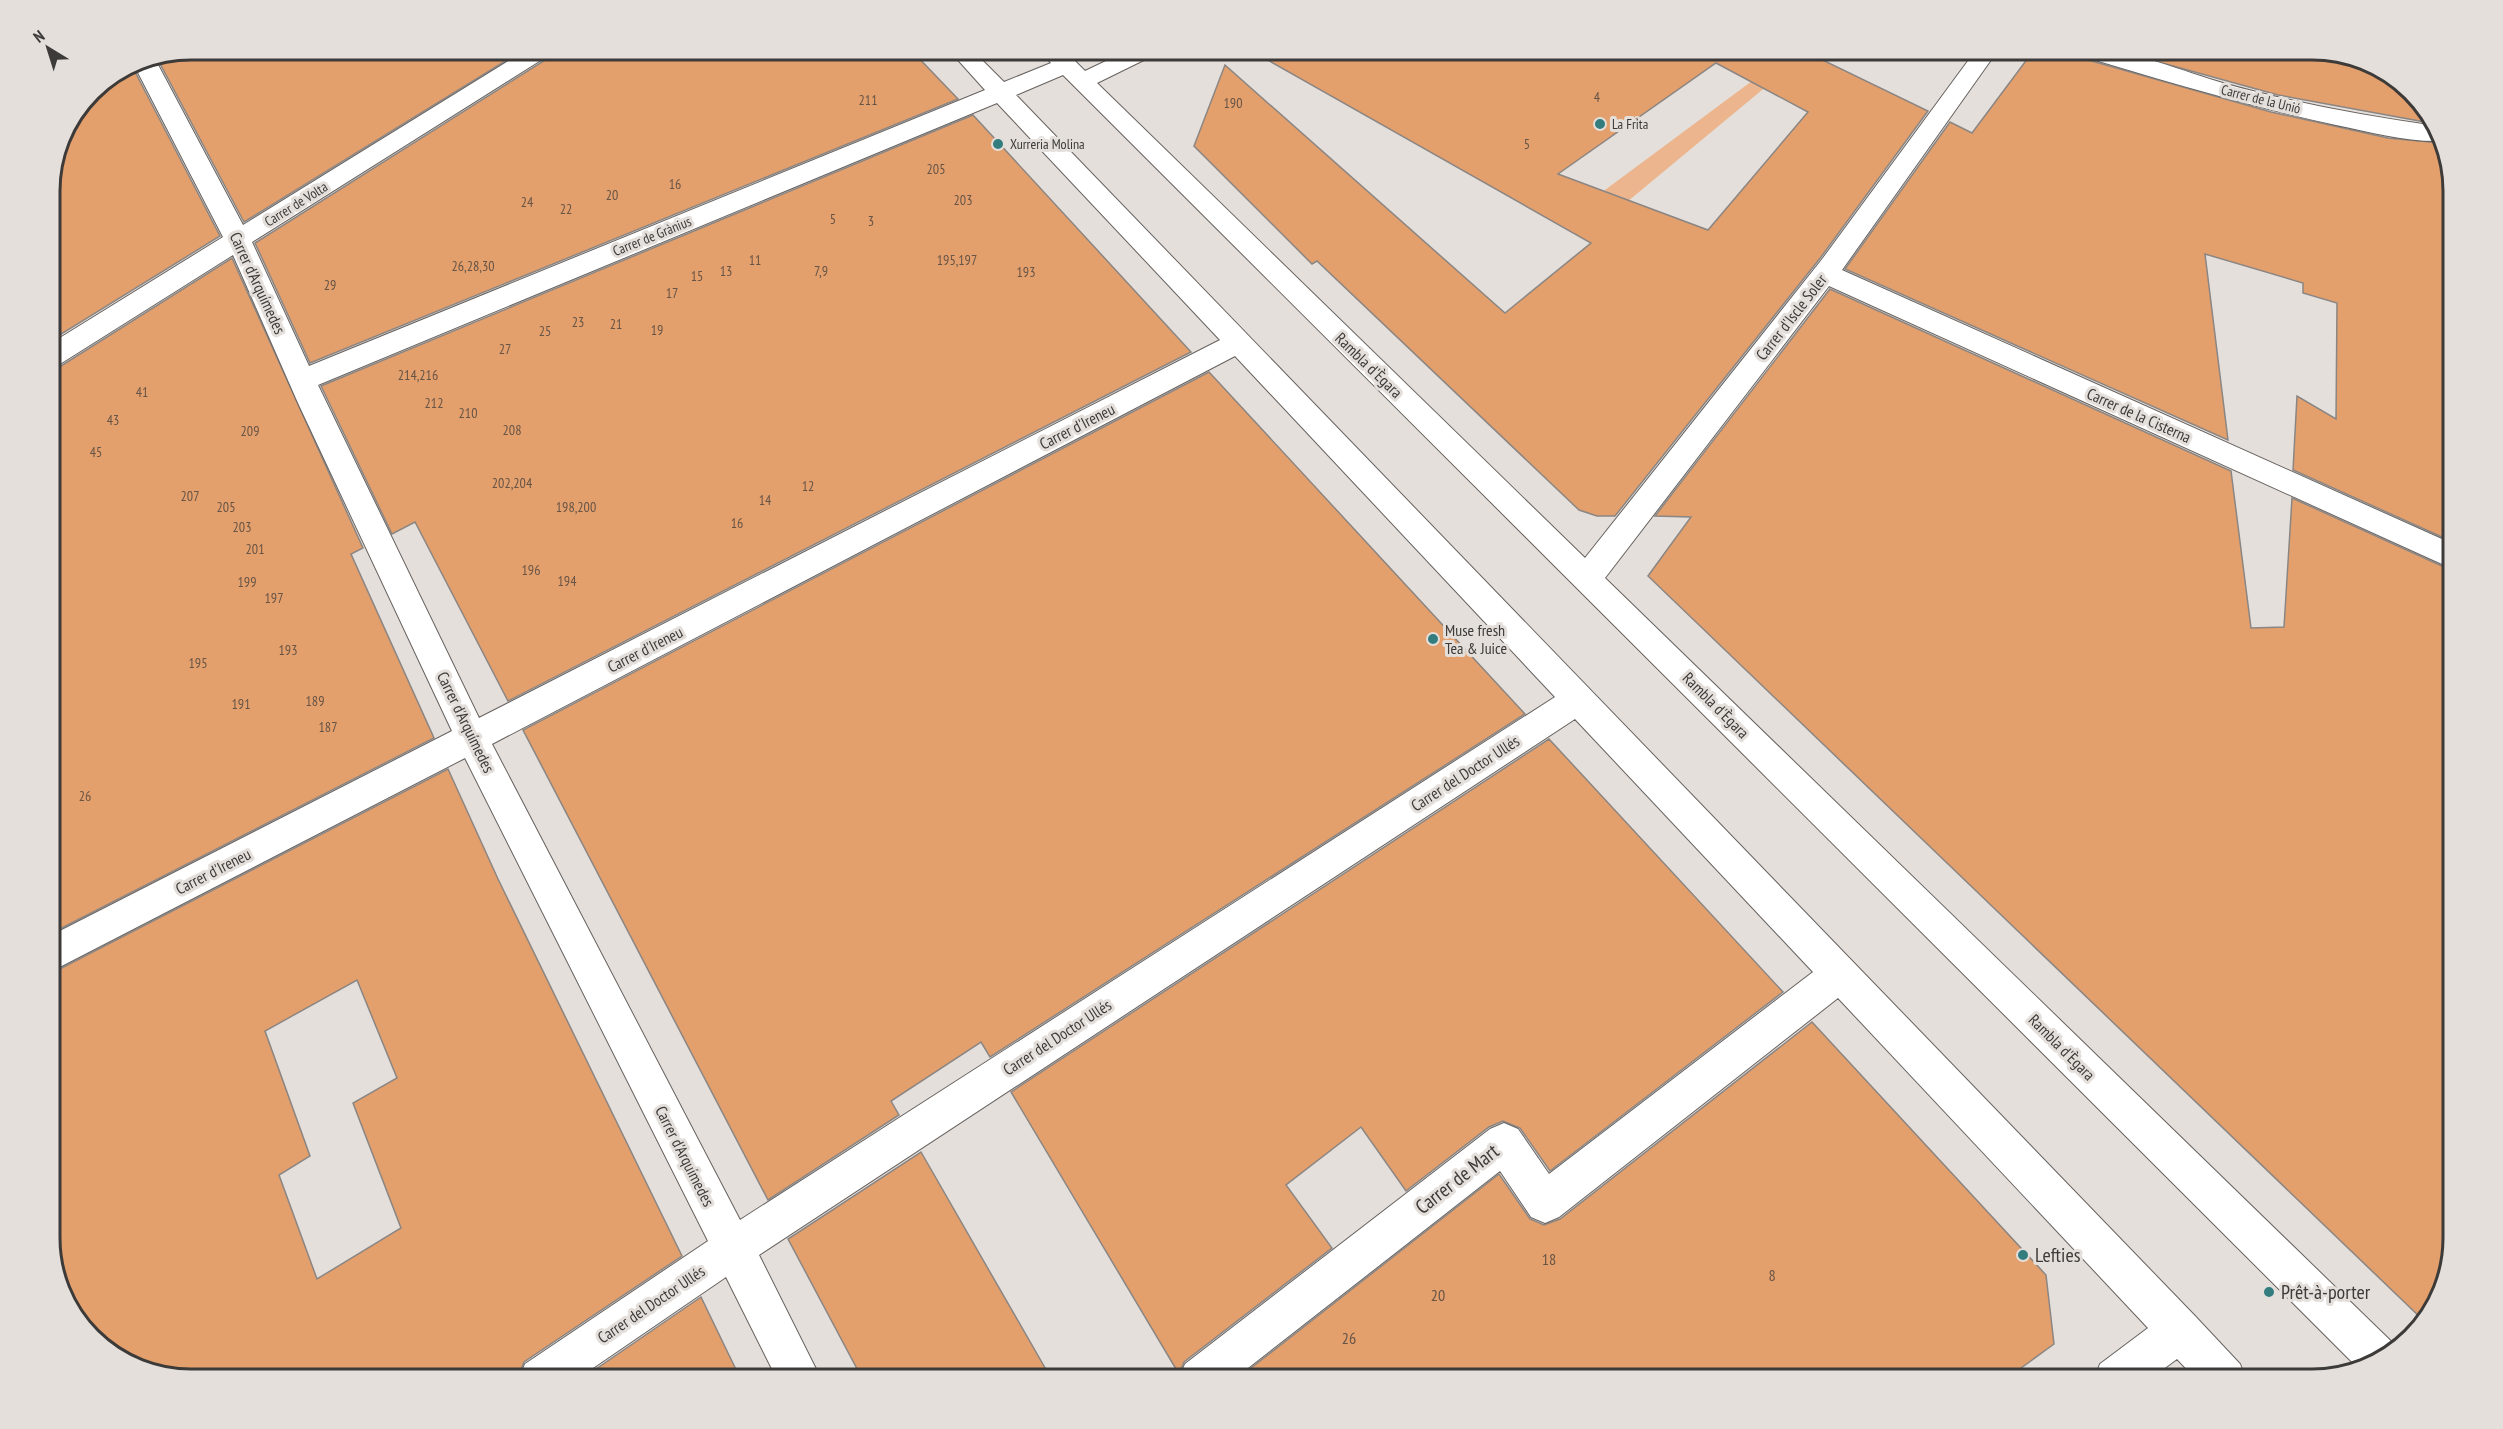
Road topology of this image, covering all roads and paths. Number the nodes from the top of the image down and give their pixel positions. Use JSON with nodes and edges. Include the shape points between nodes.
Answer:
{"nodes":[{"id":1,"x":525,"y":60,"type":"edge"},
{"id":2,"x":970,"y":60,"type":"edge"},
{"id":3,"x":1093,"y":60,"type":"edge"},
{"id":4,"x":1980,"y":60,"type":"edge"},
{"id":5,"x":2122,"y":60,"type":"edge"},
{"id":6,"x":1067,"y":65,"type":"edge"},
{"id":7,"x":147,"y":68,"type":"edge"},
{"id":8,"x":1002,"y":92,"type":"junction"},
{"id":9,"x":2429,"y":133,"type":"edge"},
{"id":10,"x":238,"y":240,"type":"junction"},
{"id":11,"x":1825,"y":273,"type":"junction"},
{"id":12,"x":1240,"y":342,"type":"junction"},
{"id":13,"x":60,"y":351,"type":"edge"},
{"id":14,"x":302,"y":380,"type":"junction"},
{"id":15,"x":2443,"y":552,"type":"edge"},
{"id":16,"x":1587,"y":578,"type":"junction"},
{"id":17,"x":1577,"y":699,"type":"junction"},
{"id":18,"x":472,"y":738,"type":"junction"},
{"id":19,"x":60,"y":950,"type":"edge"},
{"id":20,"x":1841,"y":973,"type":"junction"},
{"id":21,"x":732,"y":1249,"type":"junction"},
{"id":22,"x":2180,"y":1331,"type":"junction"},
{"id":23,"x":2373,"y":1353,"type":"edge"},
{"id":24,"x":556,"y":1369,"type":"edge"},
{"id":25,"x":794,"y":1369,"type":"edge"},
{"id":26,"x":1214,"y":1369,"type":"edge"},
{"id":27,"x":2130,"y":1369,"type":"edge"},
{"id":28,"x":2215,"y":1369,"type":"edge"}],
"edges":[{"from":1,"to":10,"type":"street","name":"Carrer de Volta"},
{"from":2,"to":8,"type":"street"},
{"from":3,"to":6,"type":"street","name":"Carrer de Grànius"},
{"from":4,"to":11,"type":"street","name":"Carrer d'Iscle Soler"},
{"from":5,"to":9,"type":"street","name":"Carrer de la Unió","via":[[2285,106]]},
{"from":6,"to":8,"type":"street","name":"Carrer de Grànius"},
{"from":6,"to":16,"type":"street","name":"Rambla d'Ègara"},
{"from":7,"to":10,"type":"street","name":"Carrer d'Arquímedes"},
{"from":8,"to":12,"type":"street"},
{"from":8,"to":14,"type":"street","name":"Carrer de Grànius"},
{"from":10,"to":13,"type":"street","name":"Carrer de Volta"},
{"from":10,"to":14,"type":"street","name":"Carrer d'Arquímedes"},
{"from":11,"to":15,"type":"street","name":"Carrer de la Cisterna"},
{"from":11,"to":16,"type":"street","name":"Carrer d'Iscle Soler"},
{"from":12,"to":17,"type":"street"},
{"from":12,"to":18,"type":"street","name":"Carrer d'Ireneu"},
{"from":14,"to":18,"type":"street","name":"Carrer d'Arquímedes"},
{"from":16,"to":23,"type":"street","name":"Rambla d'Ègara"},
{"from":17,"to":20,"type":"street"},
{"from":17,"to":21,"type":"street","name":"Carrer del Doctor Ullés"},
{"from":18,"to":19,"type":"street","name":"Carrer d'Ireneu"},
{"from":18,"to":21,"type":"street","name":"Carrer d'Arquímedes"},
{"from":20,"to":22,"type":"street"},
{"from":20,"to":26,"type":"street","name":"Carrer de Mart","via":[[1545,1203],[1504,1143]]},
{"from":21,"to":24,"type":"street","name":"Carrer del Doctor Ullés"},
{"from":21,"to":25,"type":"street","name":"Carrer d'Arquímedes"},
{"from":22,"to":27,"type":"street"},
{"from":22,"to":28,"type":"street"}]}
